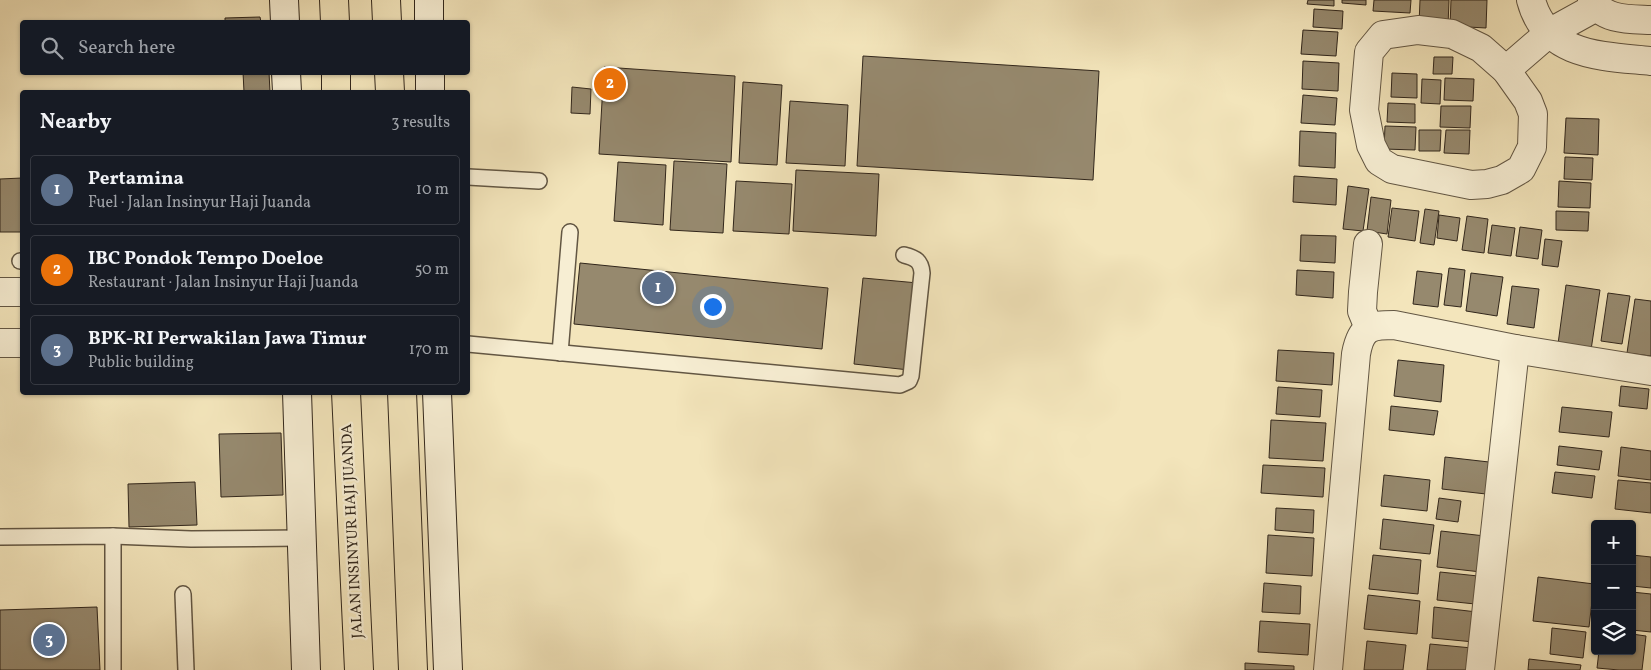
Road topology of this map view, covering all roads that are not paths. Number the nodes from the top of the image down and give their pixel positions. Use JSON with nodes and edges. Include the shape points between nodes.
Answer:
{"nodes":[{"id":1,"x":284,"y":0,"type":"edge"},
{"id":2,"x":334,"y":0,"type":"edge"},
{"id":3,"x":386,"y":0,"type":"edge"},
{"id":4,"x":429,"y":0,"type":"edge"},
{"id":5,"x":1531,"y":0,"type":"edge"},
{"id":6,"x":1594,"y":3,"type":"edge"},
{"id":7,"x":285,"y":20,"type":"edge"},
{"id":8,"x":335,"y":20,"type":"edge"},
{"id":9,"x":387,"y":20,"type":"edge"},
{"id":10,"x":429,"y":20,"type":"edge"},
{"id":11,"x":1651,"y":20,"type":"edge"},
{"id":12,"x":1549,"y":33,"type":"junction"},
{"id":13,"x":1651,"y":62,"type":"edge"},
{"id":14,"x":1506,"y":70,"type":"junction"},
{"id":15,"x":286,"y":75,"type":"edge"},
{"id":16,"x":336,"y":75,"type":"edge"},
{"id":17,"x":389,"y":75,"type":"edge"},
{"id":18,"x":430,"y":75,"type":"edge"},
{"id":19,"x":287,"y":90,"type":"edge"},
{"id":20,"x":336,"y":90,"type":"edge"},
{"id":21,"x":390,"y":90,"type":"edge"},
{"id":22,"x":430,"y":90,"type":"edge"},
{"id":23,"x":470,"y":177,"type":"edge"},
{"id":24,"x":539,"y":181,"type":"dead end"},
{"id":25,"x":570,"y":232,"type":"dead end"},
{"id":26,"x":1368,"y":244,"type":"dead end"},
{"id":27,"x":904,"y":255,"type":"dead end"},
{"id":28,"x":0,"y":292,"type":"edge"},
{"id":29,"x":20,"y":292,"type":"edge"},
{"id":30,"x":1368,"y":328,"type":"junction"},
{"id":31,"x":0,"y":343,"type":"edge"},
{"id":32,"x":20,"y":343,"type":"edge"},
{"id":33,"x":470,"y":344,"type":"edge"},
{"id":34,"x":1515,"y":349,"type":"junction"},
{"id":35,"x":560,"y":353,"type":"junction"},
{"id":36,"x":1651,"y":371,"type":"edge"},
{"id":37,"x":297,"y":395,"type":"edge"},
{"id":38,"x":346,"y":395,"type":"edge"},
{"id":39,"x":402,"y":395,"type":"edge"},
{"id":40,"x":437,"y":395,"type":"edge"},
{"id":41,"x":113,"y":536,"type":"junction"},
{"id":42,"x":0,"y":537,"type":"edge"},
{"id":43,"x":302,"y":538,"type":"junction"},
{"id":44,"x":182,"y":594,"type":"dead end"},
{"id":45,"x":113,"y":670,"type":"edge"},
{"id":46,"x":186,"y":670,"type":"edge"},
{"id":47,"x":306,"y":670,"type":"edge"},
{"id":48,"x":359,"y":670,"type":"edge"},
{"id":49,"x":413,"y":670,"type":"edge"},
{"id":50,"x":448,"y":670,"type":"edge"},
{"id":51,"x":1328,"y":670,"type":"edge"},
{"id":52,"x":1480,"y":670,"type":"edge"}],
"edges":[{"from":1,"to":7,"type":"street"},
{"from":2,"to":8,"type":"highway"},
{"from":3,"to":9,"type":"highway"},
{"from":4,"to":10,"type":"street"},
{"from":5,"to":12,"type":"street","via":[[1534,11]]},
{"from":6,"to":11,"type":"street","via":[[1612,17]]},
{"from":6,"to":12,"type":"street"},
{"from":12,"to":13,"type":"street","via":[[1570,48],[1591,55]]},
{"from":12,"to":14,"type":"street"},
{"from":14,"to":14,"type":"street","via":[[1528,100],[1533,114],[1532,147],[1521,169],[1502,180],[1472,185],[1392,169],[1379,161],[1371,145],[1364,110],[1369,52],[1383,35],[1418,30],[1452,34],[1481,48]]},
{"from":15,"to":19,"type":"street"},
{"from":16,"to":20,"type":"highway"},
{"from":17,"to":21,"type":"highway"},
{"from":18,"to":22,"type":"street"},
{"from":23,"to":24,"type":"lane"},
{"from":25,"to":35,"type":"lane"},
{"from":26,"to":30,"type":"street","via":[[1362,311]]},
{"from":27,"to":35,"type":"lane","via":[[918,260],[922,273],[911,376],[905,384]]},
{"from":28,"to":29,"type":"street"},
{"from":30,"to":34,"type":"street","via":[[1394,325]]},
{"from":30,"to":51,"type":"street","via":[[1358,341],[1356,354]]},
{"from":31,"to":32,"type":"street"},
{"from":33,"to":35,"type":"lane"},
{"from":34,"to":36,"type":"street"},
{"from":34,"to":52,"type":"street"},
{"from":37,"to":43,"type":"street"},
{"from":38,"to":48,"type":"highway","name":"JALAN INSINYUR HAJI JUANDA"},
{"from":39,"to":49,"type":"highway"},
{"from":40,"to":50,"type":"street"},
{"from":41,"to":42,"type":"lane"},
{"from":41,"to":43,"type":"lane","via":[[191,540]]},
{"from":41,"to":45,"type":"lane"},
{"from":43,"to":47,"type":"street"},
{"from":44,"to":46,"type":"lane"}]}
